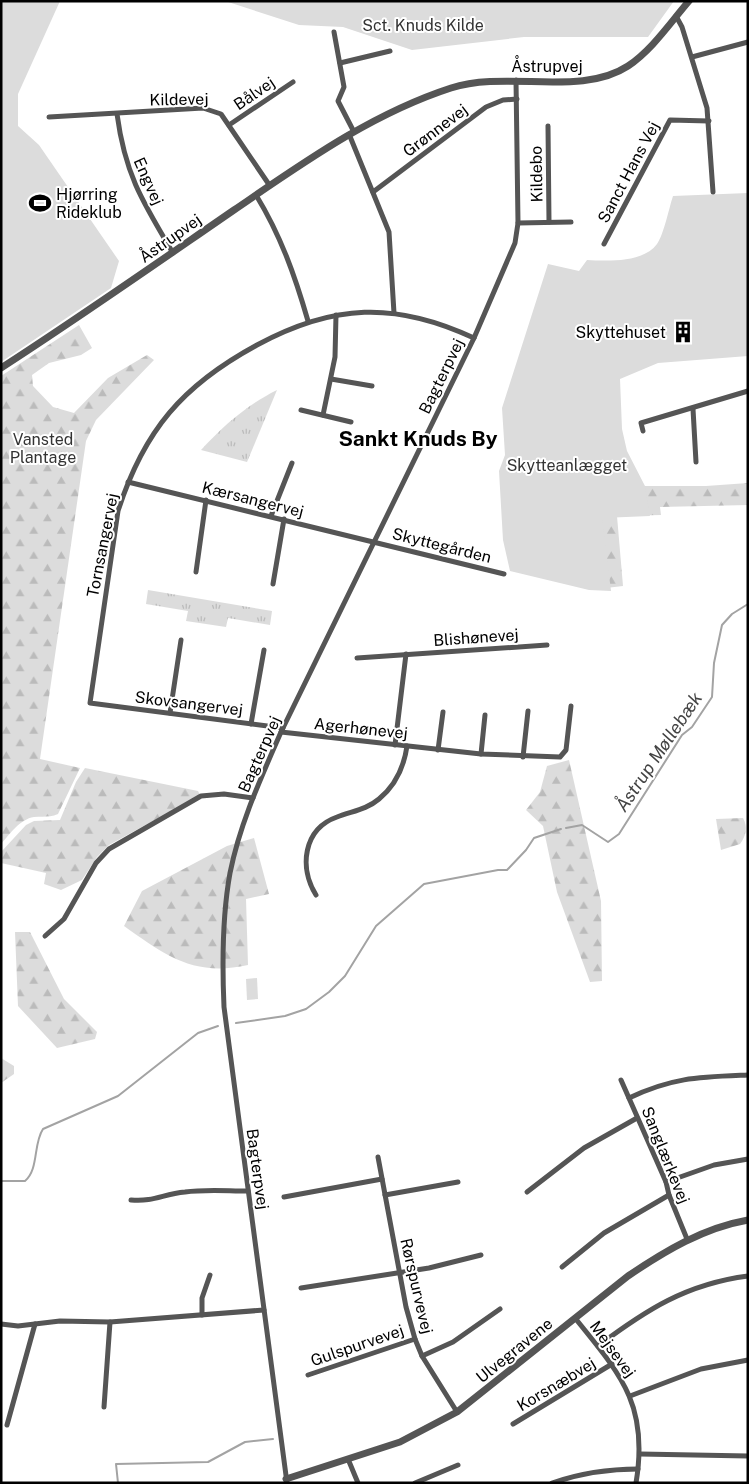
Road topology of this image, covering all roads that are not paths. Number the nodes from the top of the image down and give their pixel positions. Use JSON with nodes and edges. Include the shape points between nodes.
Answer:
{"nodes":[{"id":1,"x":688,"y":1,"type":"edge"},
{"id":2,"x":676,"y":16,"type":"junction"},
{"id":3,"x":334,"y":32,"type":"dead end"},
{"id":4,"x":748,"y":42,"type":"edge"},
{"id":5,"x":390,"y":51,"type":"dead end"},
{"id":6,"x":692,"y":57,"type":"junction"},
{"id":7,"x":340,"y":63,"type":"junction"},
{"id":8,"x":516,"y":80,"type":"junction"},
{"id":9,"x":292,"y":82,"type":"dead end"},
{"id":10,"x":517,"y":99,"type":"junction"},
{"id":11,"x":117,"y":114,"type":"junction"},
{"id":12,"x":49,"y":117,"type":"dead end"},
{"id":13,"x":709,"y":121,"type":"junction"},
{"id":14,"x":229,"y":125,"type":"junction"},
{"id":15,"x":548,"y":126,"type":"dead end"},
{"id":16,"x":352,"y":133,"type":"junction"},
{"id":17,"x":270,"y":186,"type":"junction"},
{"id":18,"x":373,"y":192,"type":"junction"},
{"id":19,"x":713,"y":192,"type":"dead end"},
{"id":20,"x":256,"y":196,"type":"junction"},
{"id":21,"x":549,"y":222,"type":"junction"},
{"id":22,"x":571,"y":222,"type":"dead end"},
{"id":23,"x":518,"y":223,"type":"junction"},
{"id":24,"x":604,"y":244,"type":"dead end"},
{"id":25,"x":173,"y":252,"type":"junction"},
{"id":26,"x":394,"y":313,"type":"junction"},
{"id":27,"x":336,"y":315,"type":"junction"},
{"id":28,"x":308,"y":321,"type":"junction"},
{"id":29,"x":474,"y":338,"type":"junction"},
{"id":30,"x":1,"y":368,"type":"edge"},
{"id":31,"x":331,"y":379,"type":"junction"},
{"id":32,"x":372,"y":386,"type":"dead end"},
{"id":33,"x":748,"y":391,"type":"edge"},
{"id":34,"x":693,"y":409,"type":"junction"},
{"id":35,"x":302,"y":410,"type":"dead end"},
{"id":36,"x":322,"y":415,"type":"junction"},
{"id":37,"x":351,"y":422,"type":"dead end"},
{"id":38,"x":643,"y":431,"type":"dead end"},
{"id":39,"x":696,"y":462,"type":"dead end"},
{"id":40,"x":292,"y":464,"type":"dead end"},
{"id":41,"x":128,"y":482,"type":"junction"},
{"id":42,"x":206,"y":500,"type":"junction"},
{"id":43,"x":271,"y":516,"type":"junction"},
{"id":44,"x":284,"y":519,"type":"junction"},
{"id":45,"x":373,"y":541,"type":"junction"},
{"id":46,"x":196,"y":572,"type":"dead end"},
{"id":47,"x":504,"y":574,"type":"dead end"},
{"id":48,"x":273,"y":584,"type":"dead end"},
{"id":49,"x":181,"y":640,"type":"dead end"},
{"id":50,"x":547,"y":645,"type":"dead end"},
{"id":51,"x":264,"y":650,"type":"dead end"},
{"id":52,"x":406,"y":654,"type":"junction"},
{"id":53,"x":357,"y":658,"type":"dead end"},
{"id":54,"x":90,"y":703,"type":"joint"},
{"id":55,"x":571,"y":706,"type":"dead end"},
{"id":56,"x":528,"y":710,"type":"dead end"},
{"id":57,"x":443,"y":712,"type":"dead end"},
{"id":58,"x":170,"y":713,"type":"junction"},
{"id":59,"x":485,"y":715,"type":"dead end"},
{"id":60,"x":251,"y":724,"type":"junction"},
{"id":61,"x":282,"y":730,"type":"junction"},
{"id":62,"x":395,"y":745,"type":"junction"},
{"id":63,"x":407,"y":746,"type":"junction"},
{"id":64,"x":438,"y":750,"type":"junction"},
{"id":65,"x":481,"y":754,"type":"junction"},
{"id":66,"x":523,"y":757,"type":"junction"},
{"id":67,"x":253,"y":798,"type":"junction"},
{"id":68,"x":316,"y":894,"type":"dead end"},
{"id":69,"x":45,"y":936,"type":"dead end"},
{"id":70,"x":748,"y":1075,"type":"edge"},
{"id":71,"x":621,"y":1080,"type":"dead end"},
{"id":72,"x":629,"y":1098,"type":"junction"},
{"id":73,"x":637,"y":1118,"type":"junction"},
{"id":74,"x":378,"y":1157,"type":"dead end"},
{"id":75,"x":748,"y":1159,"type":"edge"},
{"id":76,"x":382,"y":1179,"type":"junction"},
{"id":77,"x":458,"y":1182,"type":"dead end"},
{"id":78,"x":666,"y":1182,"type":"junction"},
{"id":79,"x":248,"y":1192,"type":"junction"},
{"id":80,"x":526,"y":1192,"type":"dead end"},
{"id":81,"x":385,"y":1195,"type":"junction"},
{"id":82,"x":669,"y":1195,"type":"junction"},
{"id":83,"x":284,"y":1197,"type":"dead end"},
{"id":84,"x":131,"y":1200,"type":"dead end"},
{"id":85,"x":748,"y":1220,"type":"edge"},
{"id":86,"x":687,"y":1239,"type":"junction"},
{"id":87,"x":481,"y":1255,"type":"dead end"},
{"id":88,"x":562,"y":1267,"type":"dead end"},
{"id":89,"x":400,"y":1273,"type":"junction"},
{"id":90,"x":210,"y":1275,"type":"dead end"},
{"id":91,"x":748,"y":1276,"type":"edge"},
{"id":92,"x":301,"y":1288,"type":"dead end"},
{"id":93,"x":500,"y":1309,"type":"dead end"},
{"id":94,"x":264,"y":1310,"type":"junction"},
{"id":95,"x":202,"y":1315,"type":"junction"},
{"id":96,"x":575,"y":1318,"type":"junction"},
{"id":97,"x":110,"y":1322,"type":"junction"},
{"id":98,"x":1,"y":1324,"type":"edge"},
{"id":99,"x":35,"y":1324,"type":"junction"},
{"id":100,"x":415,"y":1339,"type":"junction"},
{"id":101,"x":598,"y":1346,"type":"junction"},
{"id":102,"x":422,"y":1356,"type":"junction"},
{"id":103,"x":748,"y":1360,"type":"edge"},
{"id":104,"x":612,"y":1364,"type":"junction"},
{"id":105,"x":308,"y":1375,"type":"dead end"},
{"id":106,"x":630,"y":1396,"type":"junction"},
{"id":107,"x":104,"y":1407,"type":"dead end"},
{"id":108,"x":457,"y":1412,"type":"junction"},
{"id":109,"x":513,"y":1424,"type":"dead end"},
{"id":110,"x":7,"y":1425,"type":"dead end"},
{"id":111,"x":640,"y":1454,"type":"junction"},
{"id":112,"x":748,"y":1456,"type":"edge"},
{"id":113,"x":348,"y":1459,"type":"junction"},
{"id":114,"x":458,"y":1465,"type":"dead end"},
{"id":115,"x":638,"y":1470,"type":"junction"},
{"id":116,"x":287,"y":1481,"type":"edge"},
{"id":117,"x":358,"y":1483,"type":"edge"},
{"id":118,"x":415,"y":1483,"type":"edge"},
{"id":119,"x":552,"y":1483,"type":"edge"},
{"id":120,"x":636,"y":1483,"type":"edge"}],
"edges":[{"from":1,"to":2,"type":"street","name":"Åstrupvej"},
{"from":2,"to":6,"type":"street"},
{"from":2,"to":8,"type":"street","name":"Åstrupvej","via":[[641,56],[612,74],[584,81]]},
{"from":3,"to":7,"type":"street"},
{"from":4,"to":6,"type":"street"},
{"from":5,"to":7,"type":"street"},
{"from":6,"to":13,"type":"street"},
{"from":7,"to":16,"type":"street","via":[[344,87],[338,101]]},
{"from":8,"to":10,"type":"street","name":"Bagterpvej"},
{"from":8,"to":16,"type":"street","name":"Åstrupvej","via":[[476,82],[452,88],[409,104]]},
{"from":9,"to":14,"type":"street","name":"Bålvej"},
{"from":10,"to":18,"type":"street","name":"Grønnevej","via":[[495,102],[486,107]]},
{"from":10,"to":23,"type":"street","name":"Bagterpvej"},
{"from":11,"to":12,"type":"street","name":"Kildevej"},
{"from":11,"to":14,"type":"street","name":"Kildevej","via":[[203,108],[221,114]]},
{"from":11,"to":25,"type":"street","name":"Engvej","via":[[127,169]]},
{"from":13,"to":19,"type":"street"},
{"from":13,"to":24,"type":"street","name":"Sanct Hans Vej","via":[[670,120]]},
{"from":14,"to":17,"type":"street","name":"Kildevej"},
{"from":15,"to":21,"type":"street","name":"Kildebo"},
{"from":16,"to":17,"type":"street","name":"Åstrupvej"},
{"from":16,"to":18,"type":"street"},
{"from":17,"to":20,"type":"street","name":"Åstrupvej"},
{"from":18,"to":26,"type":"street","via":[[389,232]]},
{"from":20,"to":25,"type":"street","name":"Åstrupvej"},
{"from":20,"to":28,"type":"street","via":[[288,257]]},
{"from":21,"to":22,"type":"street","name":"Kildebo"},
{"from":21,"to":23,"type":"street","name":"Kildebo"},
{"from":23,"to":29,"type":"street","name":"Bagterpvej","via":[[515,243]]},
{"from":25,"to":30,"type":"street","name":"Åstrupvej"},
{"from":26,"to":27,"type":"street","name":"Tornsangervej"},
{"from":26,"to":29,"type":"street","name":"Tornsangervej","via":[[431,320]]},
{"from":27,"to":28,"type":"street","name":"Tornsangervej"},
{"from":27,"to":31,"type":"street"},
{"from":28,"to":41,"type":"street","name":"Tornsangervej","via":[[238,356],[192,389],[154,432]]},
{"from":29,"to":45,"type":"street","name":"Bagterpvej"},
{"from":31,"to":32,"type":"street"},
{"from":31,"to":36,"type":"street"},
{"from":33,"to":34,"type":"street"},
{"from":34,"to":38,"type":"street","via":[[641,423]]},
{"from":34,"to":39,"type":"street"},
{"from":35,"to":36,"type":"street"},
{"from":36,"to":37,"type":"street"},
{"from":40,"to":43,"type":"street"},
{"from":41,"to":42,"type":"street","name":"Kærsangervej"},
{"from":41,"to":54,"type":"street","name":"Tornsangervej","via":[[118,511]]},
{"from":42,"to":43,"type":"street","name":"Kærsangervej"},
{"from":42,"to":46,"type":"street"},
{"from":43,"to":44,"type":"street","name":"Kærsangervej"},
{"from":44,"to":45,"type":"street","name":"Kærsangervej"},
{"from":44,"to":48,"type":"street"},
{"from":45,"to":47,"type":"street","name":"Skyttegården"},
{"from":45,"to":61,"type":"street","name":"Bagterpvej"},
{"from":49,"to":58,"type":"street"},
{"from":50,"to":52,"type":"street","name":"Blishønevej"},
{"from":51,"to":60,"type":"street"},
{"from":52,"to":53,"type":"street","name":"Blishønevej"},
{"from":52,"to":62,"type":"street"},
{"from":54,"to":58,"type":"street","name":"Skovsangervej"},
{"from":55,"to":66,"type":"street","name":"Agerhønevej","via":[[564,755]]},
{"from":56,"to":66,"type":"street"},
{"from":57,"to":64,"type":"street"},
{"from":58,"to":60,"type":"street","name":"Skovsangervej"},
{"from":59,"to":65,"type":"street"},
{"from":60,"to":61,"type":"street","name":"Skovsangervej"},
{"from":61,"to":62,"type":"street","name":"Agerhønevej"},
{"from":61,"to":67,"type":"street","name":"Bagterpvej"},
{"from":62,"to":63,"type":"street","name":"Agerhønevej"},
{"from":63,"to":64,"type":"street","name":"Agerhønevej"},
{"from":63,"to":68,"type":"street","via":[[401,771],[387,792],[367,807],[327,822],[313,837],[305,866],[310,886]]},
{"from":64,"to":65,"type":"street","name":"Agerhønevej"},
{"from":65,"to":66,"type":"street","name":"Agerhønevej"},
{"from":67,"to":69,"type":"street","via":[[224,794],[201,796],[109,849],[96,863],[64,919]]},
{"from":67,"to":79,"type":"street","name":"Bagterpvej","via":[[230,872],[222,961],[230,1056]]},
{"from":70,"to":72,"type":"street","via":[[676,1080]]},
{"from":71,"to":72,"type":"street","name":"Sanglærkevej"},
{"from":72,"to":73,"type":"street","name":"Sanglærkevej"},
{"from":73,"to":78,"type":"street","name":"Sanglærkevej"},
{"from":73,"to":80,"type":"street","via":[[584,1148]]},
{"from":74,"to":76,"type":"street","name":"Rørspurvevej"},
{"from":75,"to":78,"type":"street"},
{"from":76,"to":81,"type":"street","name":"Rørspurvevej"},
{"from":76,"to":83,"type":"street"},
{"from":77,"to":81,"type":"street"},
{"from":78,"to":82,"type":"street","name":"Sanglærkevej"},
{"from":79,"to":84,"type":"street","via":[[190,1191],[148,1202]]},
{"from":79,"to":94,"type":"street","name":"Bagterpvej"},
{"from":81,"to":89,"type":"street","name":"Rørspurvevej"},
{"from":82,"to":86,"type":"street","name":"Sanglærkevej"},
{"from":82,"to":88,"type":"street","via":[[604,1233]]},
{"from":85,"to":86,"type":"street","name":"Ulvegravene"},
{"from":86,"to":96,"type":"street","name":"Ulvegravene","via":[[628,1276]]},
{"from":87,"to":89,"type":"street"},
{"from":89,"to":92,"type":"street"},
{"from":89,"to":100,"type":"street","name":"Rørspurvevej"},
{"from":90,"to":95,"type":"street","via":[[202,1298]]},
{"from":91,"to":101,"type":"street","via":[[708,1284],[657,1304]]},
{"from":93,"to":102,"type":"street","via":[[453,1342]]},
{"from":94,"to":95,"type":"street"},
{"from":94,"to":116,"type":"street","name":"Bagterpvej"},
{"from":95,"to":97,"type":"street"},
{"from":96,"to":101,"type":"street","name":"Mejsevej"},
{"from":96,"to":108,"type":"street","name":"Ulvegravene"},
{"from":97,"to":99,"type":"street"},
{"from":97,"to":107,"type":"street"},
{"from":98,"to":99,"type":"street"},
{"from":99,"to":110,"type":"street"},
{"from":100,"to":102,"type":"street","name":"Rørspurvevej"},
{"from":100,"to":105,"type":"street","name":"Gulspurvevej"},
{"from":101,"to":104,"type":"street","name":"Mejsevej"},
{"from":102,"to":108,"type":"street","name":"Rørspurvevej"},
{"from":103,"to":106,"type":"street","via":[[701,1369]]},
{"from":104,"to":106,"type":"street","name":"Mejsevej"},
{"from":104,"to":109,"type":"street","name":"Korsnæbvej"},
{"from":106,"to":111,"type":"street","name":"Mejsevej","via":[[639,1428]]},
{"from":108,"to":113,"type":"street","name":"Ulvegravene","via":[[400,1442]]},
{"from":111,"to":112,"type":"street"},
{"from":111,"to":115,"type":"street","name":"Mejsevej"},
{"from":113,"to":116,"type":"street","name":"Ulvegravene"},
{"from":113,"to":117,"type":"street"},
{"from":114,"to":118,"type":"street"},
{"from":115,"to":119,"type":"street","via":[[603,1470]]},
{"from":115,"to":120,"type":"street","name":"Mejsevej"}]}
